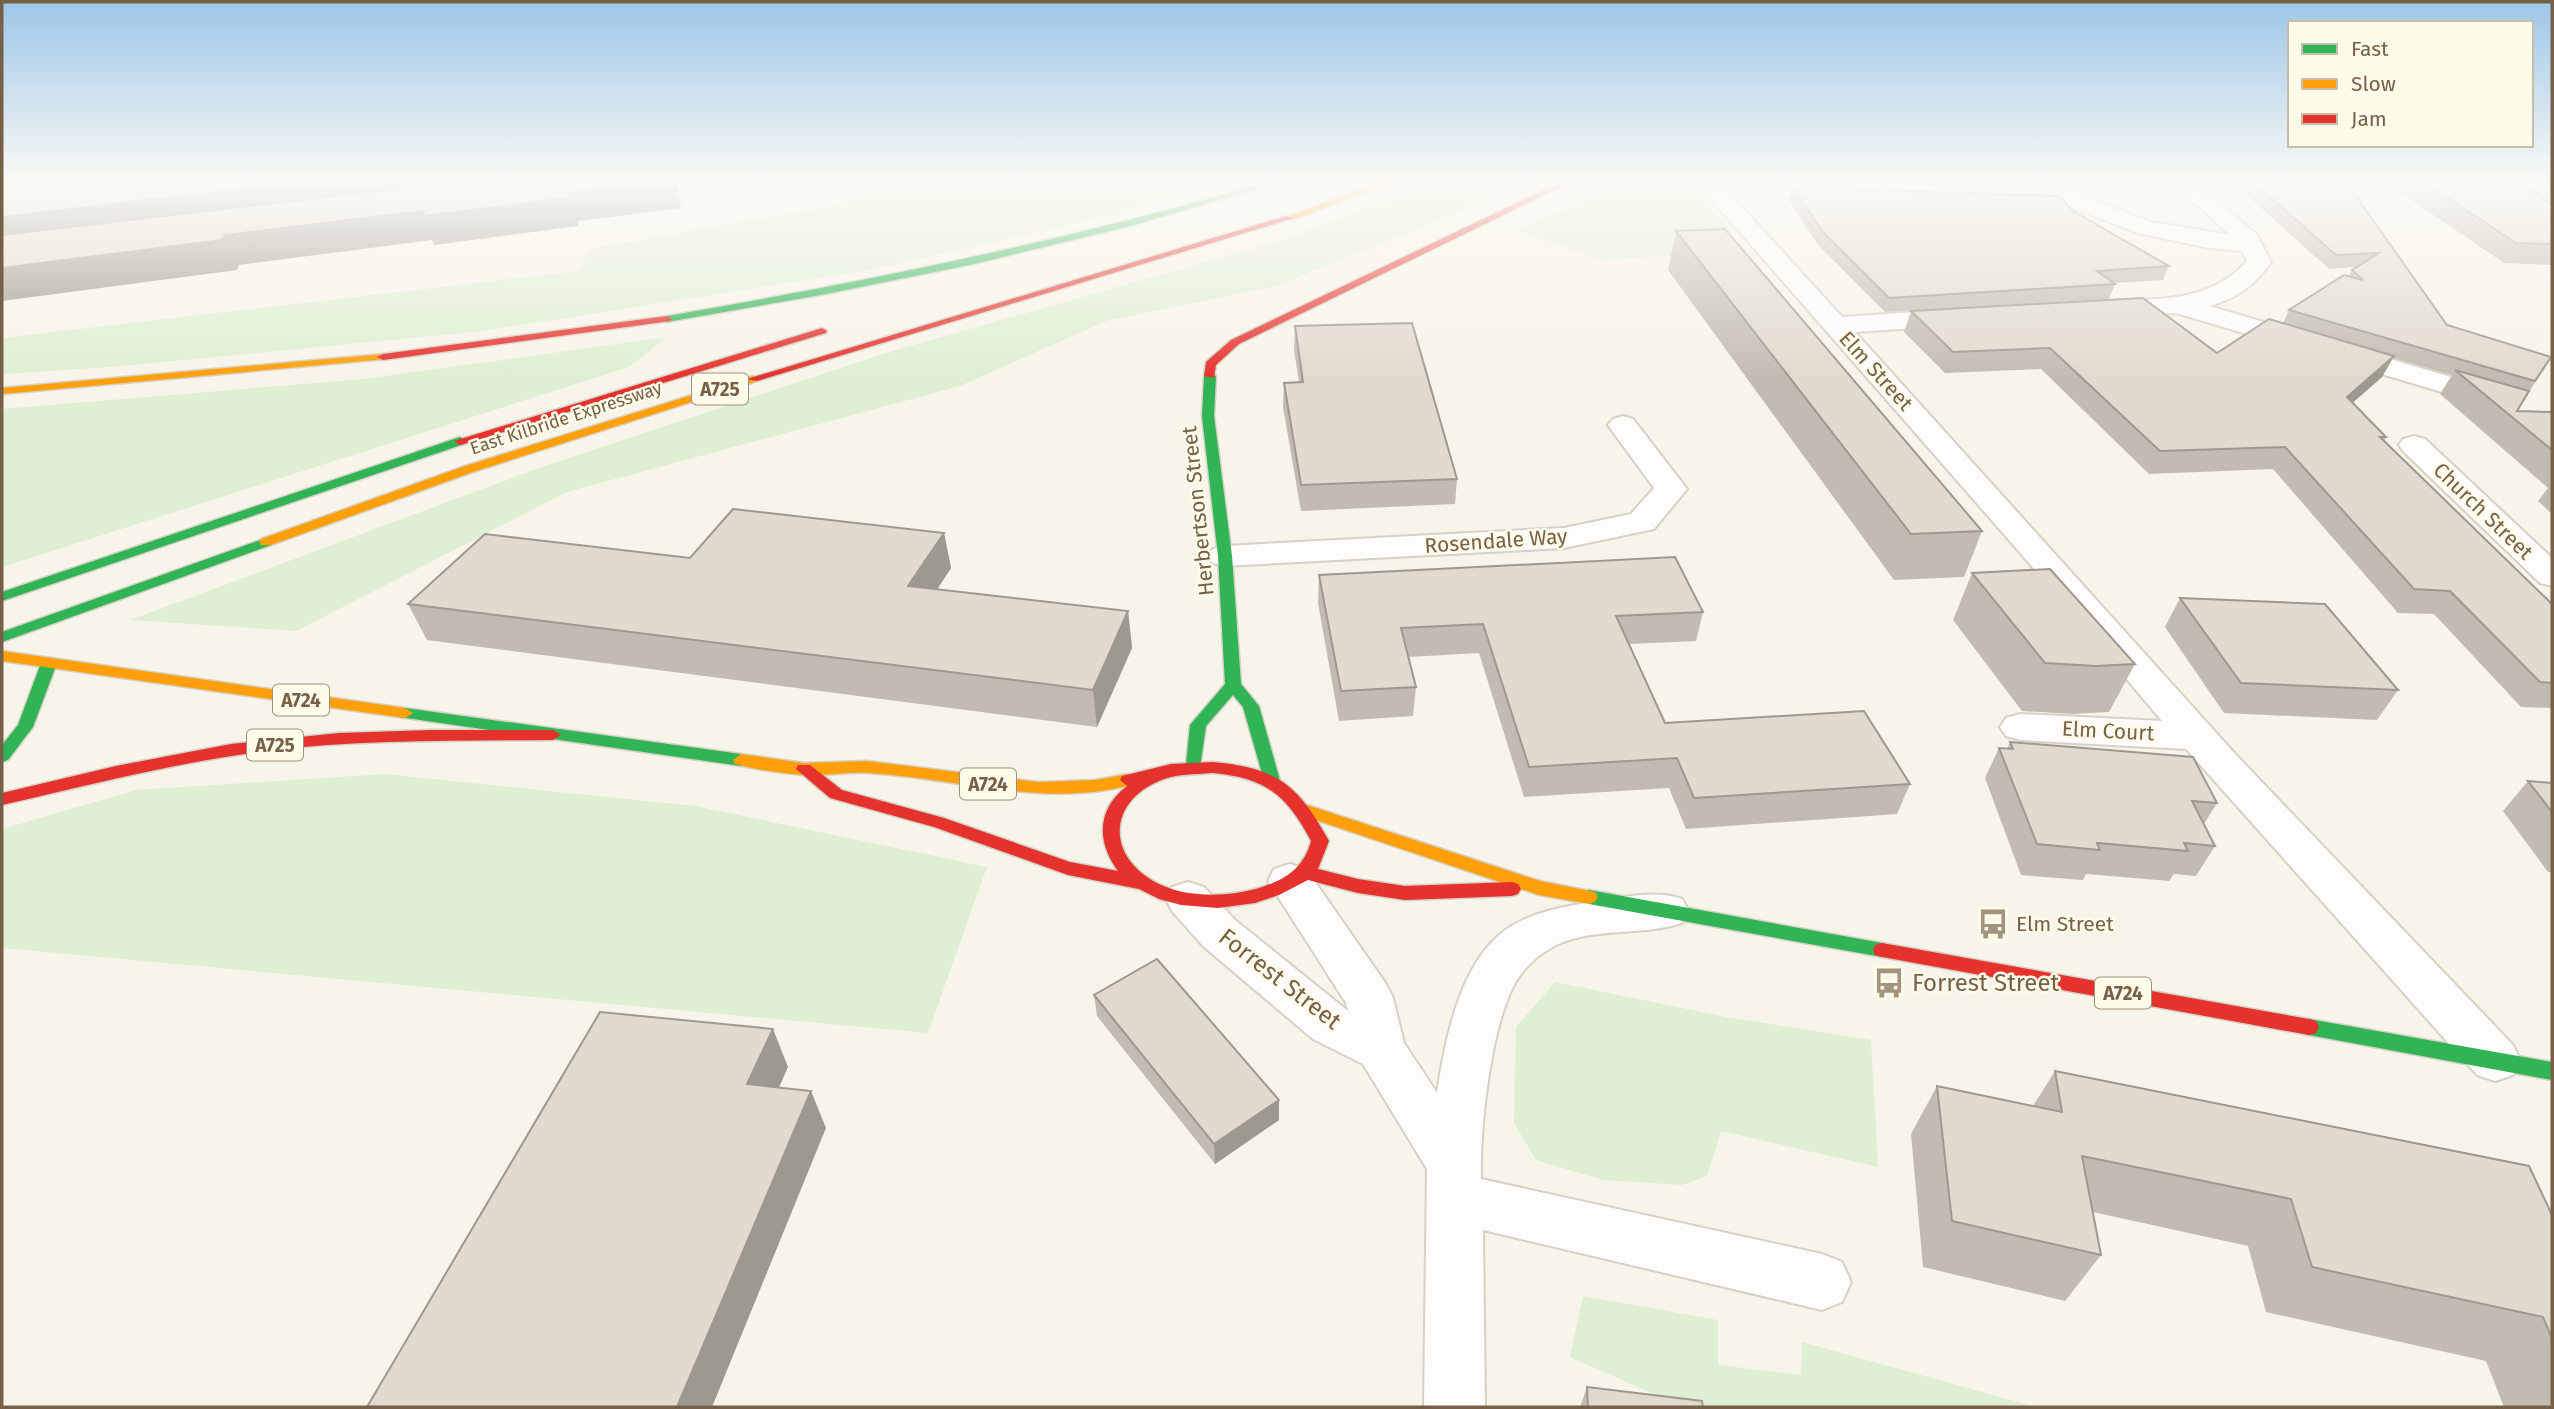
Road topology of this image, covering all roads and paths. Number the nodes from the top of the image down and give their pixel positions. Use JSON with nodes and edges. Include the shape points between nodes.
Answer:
{"nodes":[{"id":1,"x":1029,"y":248,"type":"edge"},
{"id":2,"x":1197,"y":248,"type":"edge"},
{"id":3,"x":1430,"y":248,"type":"edge"},
{"id":4,"x":1766,"y":248,"type":"edge"},
{"id":5,"x":2251,"y":248,"type":"edge"},
{"id":6,"x":2179,"y":305,"type":"junction"},
{"id":7,"x":2082,"y":310,"type":"edge"},
{"id":8,"x":1986,"y":316,"type":"edge"},
{"id":9,"x":1835,"y":325,"type":"junction"},
{"id":10,"x":836,"y":327,"type":"dead end"},
{"id":11,"x":2,"y":391,"type":"edge"},
{"id":12,"x":2515,"y":404,"type":"edge"},
{"id":13,"x":1623,"y":425,"type":"dead end"},
{"id":14,"x":2414,"y":445,"type":"dead end"},
{"id":15,"x":1225,"y":556,"type":"junction"},
{"id":16,"x":2552,"y":576,"type":"edge"},
{"id":17,"x":2,"y":597,"type":"edge"},
{"id":18,"x":2,"y":637,"type":"edge"},
{"id":19,"x":2,"y":656,"type":"edge"},
{"id":20,"x":49,"y":663,"type":"junction"},
{"id":21,"x":1233,"y":685,"type":"junction"},
{"id":22,"x":2020,"y":727,"type":"dead end"},
{"id":23,"x":553,"y":734,"type":"junction"},
{"id":24,"x":2196,"y":736,"type":"junction"},
{"id":25,"x":2,"y":756,"type":"edge"},
{"id":26,"x":1195,"y":764,"type":"junction"},
{"id":27,"x":804,"y":769,"type":"junction"},
{"id":28,"x":1171,"y":770,"type":"junction"},
{"id":29,"x":1273,"y":784,"type":"junction"},
{"id":30,"x":2,"y":799,"type":"edge"},
{"id":31,"x":1304,"y":810,"type":"junction"},
{"id":32,"x":1297,"y":877,"type":"junction"},
{"id":33,"x":1143,"y":883,"type":"junction"},
{"id":34,"x":1539,"y":888,"type":"junction"},
{"id":35,"x":1188,"y":899,"type":"junction"},
{"id":36,"x":1671,"y":910,"type":"junction"},
{"id":37,"x":1381,"y":1049,"type":"junction"},
{"id":38,"x":2495,"y":1060,"type":"junction"},
{"id":39,"x":2552,"y":1070,"type":"edge"},
{"id":40,"x":1454,"y":1181,"type":"junction"},
{"id":41,"x":1822,"y":1282,"type":"dead end"},
{"id":42,"x":1454,"y":1407,"type":"edge"}],
"edges":[{"from":1,"to":11,"type":"main road","via":[[692,315],[435,353]]},
{"from":2,"to":18,"type":"main road","name":"East Kilbride Expressway","number":"A725","via":[[742,382],[469,469]]},
{"from":3,"to":15,"type":"main road","name":"Herbertson Street","via":[[1234,342],[1210,364],[1207,392]]},
{"from":4,"to":9,"type":"street","name":"Elm Street"},
{"from":5,"to":6,"type":"street","via":[[2259,262],[2248,279],[2223,295]]},
{"from":6,"to":7,"type":"street"},
{"from":6,"to":12,"type":"street"},
{"from":8,"to":9,"type":"street"},
{"from":9,"to":24,"type":"street","name":"Elm Street"},
{"from":10,"to":17,"type":"main road","name":"East Kilbride Expressway","number":"A725","via":[[497,428]]},
{"from":13,"to":15,"type":"street","name":"Rosendale Way","via":[[1671,489],[1642,522],[1564,538]]},
{"from":14,"to":16,"type":"street","name":"Church Street"},
{"from":15,"to":21,"type":"main road","name":"Herbertson Street"},
{"from":19,"to":20,"type":"main road","number":"A724"},
{"from":20,"to":23,"type":"main road","number":"A724"},
{"from":20,"to":25,"type":"main road","via":[[25,727]]},
{"from":21,"to":26,"type":"main road","via":[[1198,725]]},
{"from":21,"to":29,"type":"main road","via":[[1257,720]]},
{"from":22,"to":24,"type":"street","name":"Elm Court"},
{"from":23,"to":27,"type":"main road","number":"A724"},
{"from":23,"to":30,"type":"main road","number":"A725","via":[[350,738],[260,746],[79,779]]},
{"from":24,"to":38,"type":"street","name":"Elm Street"},
{"from":26,"to":28,"type":"main road","number":"A724"},
{"from":26,"to":29,"type":"main road","number":"A724","via":[[1248,772]]},
{"from":27,"to":28,"type":"main road","number":"A724","via":[[864,767],[1056,790]]},
{"from":27,"to":33,"type":"main road","number":"A724","via":[[836,794],[938,822],[1068,868]]},
{"from":28,"to":33,"type":"main road","number":"A724","via":[[1139,786],[1114,814],[1109,835],[1114,855],[1122,868]]},
{"from":29,"to":31,"type":"main road","number":"A724"},
{"from":31,"to":32,"type":"main road","number":"A724","via":[[1320,841]]},
{"from":31,"to":34,"type":"main road","number":"A724"},
{"from":32,"to":34,"type":"main road","number":"A724","via":[[1405,893]]},
{"from":32,"to":35,"type":"main road","number":"A724","via":[[1234,899]]},
{"from":32,"to":37,"type":"street","name":"Forrest Street","via":[[1369,998]]},
{"from":33,"to":35,"type":"main road","number":"A724"},
{"from":34,"to":36,"type":"main road","number":"A724"},
{"from":35,"to":37,"type":"street","name":"Forrest Street","via":[[1219,933],[1330,1025]]},
{"from":36,"to":38,"type":"main road","number":"A724"},
{"from":36,"to":40,"type":"street","via":[[1571,923],[1538,933],[1513,948],[1482,998],[1465,1085]]},
{"from":37,"to":40,"type":"street","name":"Forrest Street"},
{"from":38,"to":39,"type":"main road","number":"A724"},
{"from":40,"to":41,"type":"street"},
{"from":40,"to":42,"type":"street"}]}
